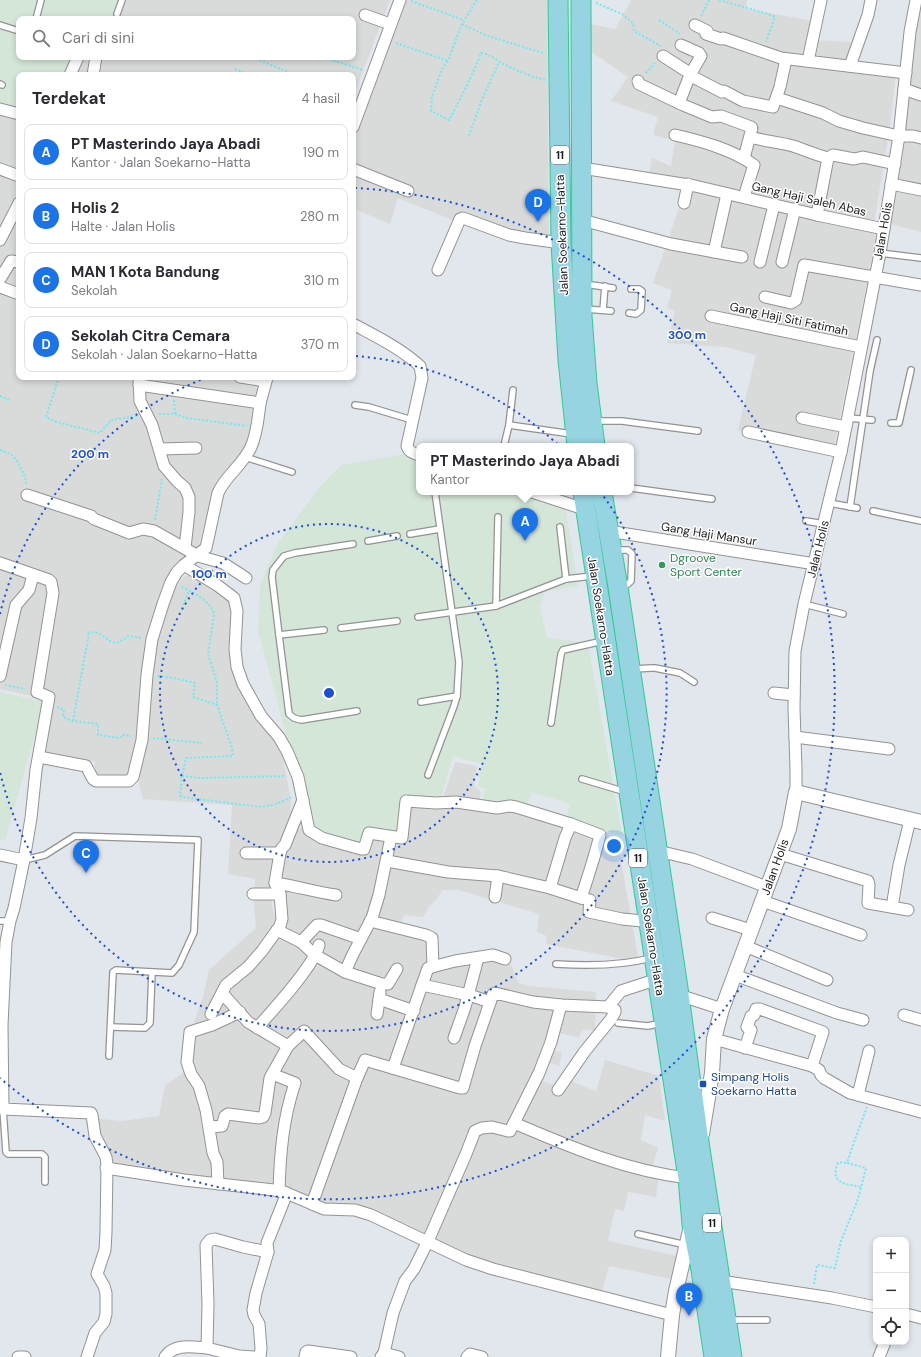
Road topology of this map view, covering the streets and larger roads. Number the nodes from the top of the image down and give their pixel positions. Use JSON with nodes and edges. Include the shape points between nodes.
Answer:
{"nodes":[{"id":1,"x":400,"y":0,"type":"edge"},
{"id":2,"x":558,"y":0,"type":"edge"},
{"id":3,"x":821,"y":0,"type":"edge"},
{"id":4,"x":871,"y":0,"type":"edge"},
{"id":5,"x":916,"y":0,"type":"edge"},
{"id":6,"x":586,"y":1,"type":"edge"},
{"id":7,"x":365,"y":15,"type":"dead end"},
{"id":8,"x":390,"y":24,"type":"junction"},
{"id":9,"x":695,"y":25,"type":"dead end"},
{"id":10,"x":681,"y":39,"type":"road end"},
{"id":11,"x":664,"y":56,"type":"dead end"},
{"id":12,"x":786,"y":58,"type":"junction"},
{"id":13,"x":77,"y":60,"type":"edge"},
{"id":14,"x":96,"y":60,"type":"edge"},
{"id":15,"x":808,"y":61,"type":"junction"},
{"id":16,"x":850,"y":66,"type":"junction"},
{"id":17,"x":71,"y":72,"type":"edge"},
{"id":18,"x":94,"y":72,"type":"edge"},
{"id":19,"x":906,"y":73,"type":"junction"},
{"id":20,"x":690,"y":75,"type":"junction"},
{"id":21,"x":638,"y":82,"type":"dead end"},
{"id":22,"x":904,"y":89,"type":"junction"},
{"id":23,"x":921,"y":95,"type":"edge"},
{"id":24,"x":776,"y":98,"type":"junction"},
{"id":25,"x":679,"y":103,"type":"junction"},
{"id":26,"x":0,"y":109,"type":"edge"},
{"id":27,"x":16,"y":113,"type":"edge"},
{"id":28,"x":356,"y":118,"type":"edge"},
{"id":29,"x":675,"y":135,"type":"dead end"},
{"id":30,"x":899,"y":136,"type":"junction"},
{"id":31,"x":750,"y":137,"type":"junction"},
{"id":32,"x":921,"y":138,"type":"edge"},
{"id":33,"x":744,"y":158,"type":"junction"},
{"id":34,"x":828,"y":158,"type":"junction"},
{"id":35,"x":895,"y":164,"type":"junction"},
{"id":36,"x":582,"y":168,"type":"junction"},
{"id":37,"x":0,"y":169,"type":"edge"},
{"id":38,"x":356,"y":170,"type":"edge"},
{"id":39,"x":16,"y":175,"type":"edge"},
{"id":40,"x":688,"y":184,"type":"junction"},
{"id":41,"x":891,"y":184,"type":"junction"},
{"id":42,"x":921,"y":190,"type":"edge"},
{"id":43,"x":408,"y":191,"type":"dead end"},
{"id":44,"x":728,"y":194,"type":"junction"},
{"id":45,"x":744,"y":197,"type":"junction"},
{"id":46,"x":684,"y":203,"type":"dead end"},
{"id":47,"x":774,"y":205,"type":"junction"},
{"id":48,"x":16,"y":209,"type":"edge"},
{"id":49,"x":795,"y":209,"type":"junction"},
{"id":50,"x":817,"y":216,"type":"junction"},
{"id":51,"x":582,"y":220,"type":"junction"},
{"id":52,"x":884,"y":229,"type":"junction"},
{"id":53,"x":0,"y":240,"type":"edge"},
{"id":54,"x":561,"y":242,"type":"junction"},
{"id":55,"x":714,"y":252,"type":"junction"},
{"id":56,"x":742,"y":257,"type":"dead end"},
{"id":57,"x":16,"y":262,"type":"edge"},
{"id":58,"x":760,"y":262,"type":"dead end"},
{"id":59,"x":782,"y":262,"type":"dead end"},
{"id":60,"x":438,"y":270,"type":"dead end"},
{"id":61,"x":875,"y":277,"type":"junction"},
{"id":62,"x":0,"y":279,"type":"edge"},
{"id":63,"x":921,"y":285,"type":"edge"},
{"id":64,"x":0,"y":287,"type":"edge"},
{"id":65,"x":16,"y":293,"type":"edge"},
{"id":66,"x":765,"y":297,"type":"dead end"},
{"id":67,"x":573,"y":309,"type":"junction"},
{"id":68,"x":711,"y":316,"type":"dead end"},
{"id":69,"x":356,"y":326,"type":"edge"},
{"id":70,"x":861,"y":347,"type":"junction"},
{"id":71,"x":267,"y":380,"type":"edge"},
{"id":72,"x":139,"y":381,"type":"edge"},
{"id":73,"x":260,"y":403,"type":"junction"},
{"id":74,"x":802,"y":418,"type":"dead end"},
{"id":75,"x":847,"y":423,"type":"junction"},
{"id":76,"x":748,"y":432,"type":"dead end"},
{"id":77,"x":577,"y":440,"type":"edge"},
{"id":78,"x":596,"y":443,"type":"edge"},
{"id":79,"x":196,"y":448,"type":"dead end"},
{"id":80,"x":160,"y":449,"type":"junction"},
{"id":81,"x":841,"y":452,"type":"junction"},
{"id":82,"x":416,"y":454,"type":"edge"},
{"id":83,"x":27,"y":495,"type":"road end"},
{"id":84,"x":549,"y":495,"type":"edge"},
{"id":85,"x":602,"y":495,"type":"edge"},
{"id":86,"x":583,"y":501,"type":"edge"},
{"id":87,"x":608,"y":531,"type":"junction"},
{"id":88,"x":184,"y":548,"type":"junction"},
{"id":89,"x":198,"y":556,"type":"junction"},
{"id":90,"x":0,"y":563,"type":"edge"},
{"id":91,"x":811,"y":563,"type":"junction"},
{"id":92,"x":184,"y":565,"type":"junction"},
{"id":93,"x":33,"y":575,"type":"junction"},
{"id":94,"x":246,"y":578,"type":"dead end"},
{"id":95,"x":0,"y":676,"type":"edge"},
{"id":96,"x":774,"y":693,"type":"dead end"},
{"id":97,"x":794,"y":695,"type":"junction"},
{"id":98,"x":795,"y":737,"type":"junction"},
{"id":99,"x":889,"y":750,"type":"dead end"},
{"id":100,"x":39,"y":757,"type":"junction"},
{"id":101,"x":796,"y":792,"type":"junction"},
{"id":102,"x":302,"y":797,"type":"junction"},
{"id":103,"x":916,"y":821,"type":"edge"},
{"id":104,"x":571,"y":824,"type":"junction"},
{"id":105,"x":391,"y":837,"type":"junction"},
{"id":106,"x":658,"y":851,"type":"junction"},
{"id":107,"x":246,"y":853,"type":"dead end"},
{"id":108,"x":280,"y":853,"type":"junction"},
{"id":109,"x":780,"y":854,"type":"junction"},
{"id":110,"x":0,"y":855,"type":"edge"},
{"id":111,"x":24,"y":860,"type":"junction"},
{"id":112,"x":387,"y":861,"type":"junction"},
{"id":113,"x":498,"y":876,"type":"junction"},
{"id":114,"x":275,"y":883,"type":"junction"},
{"id":115,"x":767,"y":887,"type":"junction"},
{"id":116,"x":550,"y":888,"type":"junction"},
{"id":117,"x":253,"y":894,"type":"dead end"},
{"id":118,"x":280,"y":894,"type":"junction"},
{"id":119,"x":336,"y":895,"type":"dead end"},
{"id":120,"x":495,"y":897,"type":"dead end"},
{"id":121,"x":581,"y":898,"type":"junction"},
{"id":122,"x":762,"y":901,"type":"junction"},
{"id":123,"x":892,"y":907,"type":"junction"},
{"id":124,"x":908,"y":910,"type":"dead end"},
{"id":125,"x":712,"y":918,"type":"dead end"},
{"id":126,"x":667,"y":920,"type":"junction"},
{"id":127,"x":5,"y":921,"type":"edge"},
{"id":128,"x":370,"y":921,"type":"junction"},
{"id":129,"x":648,"y":922,"type":"junction"},
{"id":130,"x":277,"y":930,"type":"junction"},
{"id":131,"x":751,"y":930,"type":"junction"},
{"id":132,"x":861,"y":935,"type":"dead end"},
{"id":133,"x":361,"y":938,"type":"junction"},
{"id":134,"x":301,"y":942,"type":"junction"},
{"id":135,"x":745,"y":946,"type":"junction"},
{"id":136,"x":317,"y":950,"type":"junction"},
{"id":137,"x":478,"y":958,"type":"junction"},
{"id":138,"x":505,"y":959,"type":"dead end"},
{"id":139,"x":433,"y":967,"type":"junction"},
{"id":140,"x":397,"y":969,"type":"dead end"},
{"id":141,"x":345,"y":972,"type":"junction"},
{"id":142,"x":735,"y":975,"type":"junction"},
{"id":143,"x":658,"y":979,"type":"junction"},
{"id":144,"x":827,"y":980,"type":"dead end"},
{"id":145,"x":382,"y":984,"type":"junction"},
{"id":146,"x":422,"y":985,"type":"junction"},
{"id":147,"x":222,"y":993,"type":"junction"},
{"id":148,"x":679,"y":994,"type":"junction"},
{"id":149,"x":469,"y":995,"type":"junction"},
{"id":150,"x":379,"y":999,"type":"junction"},
{"id":151,"x":490,"y":1002,"type":"junction"},
{"id":152,"x":561,"y":1005,"type":"junction"},
{"id":153,"x":608,"y":1007,"type":"junction"},
{"id":154,"x":722,"y":1009,"type":"junction"},
{"id":155,"x":414,"y":1011,"type":"junction"},
{"id":156,"x":240,"y":1012,"type":"junction"},
{"id":157,"x":211,"y":1014,"type":"dead end"},
{"id":158,"x":377,"y":1014,"type":"dead end"},
{"id":159,"x":904,"y":1015,"type":"dead end"},
{"id":160,"x":862,"y":1020,"type":"dead end"},
{"id":161,"x":921,"y":1020,"type":"edge"},
{"id":162,"x":257,"y":1028,"type":"junction"},
{"id":163,"x":454,"y":1038,"type":"dead end"},
{"id":164,"x":714,"y":1039,"type":"junction"},
{"id":165,"x":288,"y":1046,"type":"junction"},
{"id":166,"x":745,"y":1048,"type":"junction"},
{"id":167,"x":869,"y":1052,"type":"dead end"},
{"id":168,"x":812,"y":1066,"type":"junction"},
{"id":169,"x":393,"y":1068,"type":"junction"},
{"id":170,"x":272,"y":1074,"type":"junction"},
{"id":171,"x":357,"y":1078,"type":"junction"},
{"id":172,"x":700,"y":1089,"type":"junction"},
{"id":173,"x":558,"y":1090,"type":"dead end"},
{"id":174,"x":858,"y":1095,"type":"junction"},
{"id":175,"x":921,"y":1112,"type":"edge"},
{"id":176,"x":514,"y":1123,"type":"junction"},
{"id":177,"x":210,"y":1127,"type":"junction"},
{"id":178,"x":106,"y":1168,"type":"junction"},
{"id":179,"x":688,"y":1178,"type":"junction"},
{"id":180,"x":218,"y":1184,"type":"junction"},
{"id":181,"x":283,"y":1192,"type":"junction"},
{"id":182,"x":312,"y":1204,"type":"junction"},
{"id":183,"x":692,"y":1224,"type":"junction"},
{"id":184,"x":428,"y":1241,"type":"junction"},
{"id":185,"x":268,"y":1252,"type":"junction"},
{"id":186,"x":681,"y":1267,"type":"junction"},
{"id":187,"x":701,"y":1270,"type":"junction"},
{"id":188,"x":721,"y":1281,"type":"junction"},
{"id":189,"x":873,"y":1306,"type":"edge"},
{"id":190,"x":672,"y":1315,"type":"junction"},
{"id":191,"x":909,"y":1315,"type":"edge"},
{"id":192,"x":921,"y":1318,"type":"edge"},
{"id":193,"x":884,"y":1345,"type":"edge"},
{"id":194,"x":207,"y":1348,"type":"junction"},
{"id":195,"x":382,"y":1355,"type":"edge"},
{"id":196,"x":18,"y":1357,"type":"edge"},
{"id":197,"x":24,"y":1357,"type":"edge"},
{"id":198,"x":87,"y":1357,"type":"edge"},
{"id":199,"x":165,"y":1357,"type":"edge"},
{"id":200,"x":254,"y":1357,"type":"edge"},
{"id":201,"x":260,"y":1357,"type":"edge"},
{"id":202,"x":305,"y":1357,"type":"edge"},
{"id":203,"x":351,"y":1357,"type":"edge"},
{"id":204,"x":399,"y":1357,"type":"edge"},
{"id":205,"x":467,"y":1357,"type":"edge"},
{"id":206,"x":482,"y":1357,"type":"edge"},
{"id":207,"x":668,"y":1357,"type":"edge"},
{"id":208,"x":714,"y":1357,"type":"edge"},
{"id":209,"x":732,"y":1357,"type":"edge"},
{"id":210,"x":878,"y":1357,"type":"edge"}],
"edges":[{"from":1,"to":8,"type":"street"},
{"from":2,"to":54,"type":"highway","name":"Jalan Soekarno-Hatta","number":"11"},
{"from":3,"to":15,"type":"street"},
{"from":4,"to":16,"type":"street"},
{"from":5,"to":19,"type":"street","name":"Jalan Holis"},
{"from":6,"to":36,"type":"highway","name":"Jalan Soekarno-Hatta","number":"11"},
{"from":7,"to":8,"type":"street"},
{"from":8,"to":28,"type":"street"},
{"from":9,"to":12,"type":"street","via":[[707,30],[706,34],[721,40],[723,38]]},
{"from":10,"to":20,"type":"street","via":[[700,54]]},
{"from":11,"to":20,"type":"street"},
{"from":12,"to":15,"type":"street"},
{"from":12,"to":24,"type":"street"},
{"from":13,"to":17,"type":"street"},
{"from":14,"to":18,"type":"street"},
{"from":15,"to":16,"type":"street"},
{"from":16,"to":19,"type":"street"},
{"from":19,"to":22,"type":"street","name":"Jalan Holis"},
{"from":20,"to":24,"type":"street","via":[[743,101],[773,107]]},
{"from":20,"to":25,"type":"street"},
{"from":21,"to":25,"type":"street"},
{"from":22,"to":23,"type":"street"},
{"from":22,"to":30,"type":"street","name":"Jalan Holis"},
{"from":24,"to":30,"type":"street","via":[[823,113],[839,121]]},
{"from":25,"to":31,"type":"street","via":[[712,117],[721,116],[751,127]]},
{"from":26,"to":27,"type":"street"},
{"from":29,"to":33,"type":"street","via":[[697,140]]},
{"from":30,"to":32,"type":"street"},
{"from":30,"to":35,"type":"street","name":"Jalan Holis"},
{"from":31,"to":33,"type":"street"},
{"from":31,"to":34,"type":"street"},
{"from":33,"to":45,"type":"street","via":[[754,165]]},
{"from":34,"to":35,"type":"street","via":[[833,155],[854,159],[863,157]]},
{"from":34,"to":50,"type":"street"},
{"from":35,"to":41,"type":"street","name":"Jalan Holis"},
{"from":36,"to":40,"type":"street","name":"Gang Haji Saleh Abas"},
{"from":36,"to":51,"type":"highway","name":"Jalan Soekarno-Hatta","number":"11"},
{"from":37,"to":39,"type":"street"},
{"from":38,"to":43,"type":"street"},
{"from":40,"to":44,"type":"street","name":"Gang Haji Saleh Abas"},
{"from":40,"to":46,"type":"street"},
{"from":41,"to":42,"type":"street"},
{"from":41,"to":52,"type":"street","name":"Jalan Holis"},
{"from":44,"to":45,"type":"street","name":"Gang Haji Saleh Abas"},
{"from":44,"to":55,"type":"street"},
{"from":45,"to":47,"type":"street","name":"Gang Haji Saleh Abas"},
{"from":47,"to":49,"type":"street","name":"Gang Haji Saleh Abas"},
{"from":47,"to":58,"type":"street"},
{"from":48,"to":53,"type":"street"},
{"from":49,"to":50,"type":"street","name":"Gang Haji Saleh Abas"},
{"from":49,"to":59,"type":"street"},
{"from":50,"to":52,"type":"street","name":"Gang Haji Saleh Abas"},
{"from":51,"to":55,"type":"street","via":[[671,244]]},
{"from":51,"to":67,"type":"highway","name":"Jalan Soekarno-Hatta","number":"11","via":[[582,283]]},
{"from":52,"to":61,"type":"street","name":"Jalan Holis"},
{"from":54,"to":60,"type":"street","via":[[508,235],[463,218],[460,219]]},
{"from":54,"to":67,"type":"highway","name":"Jalan Soekarno-Hatta","number":"11"},
{"from":55,"to":56,"type":"street"},
{"from":57,"to":62,"type":"street","via":[[11,261]]},
{"from":61,"to":63,"type":"street"},
{"from":61,"to":66,"type":"street","via":[[804,265],[794,302]]},
{"from":61,"to":70,"type":"street","name":"Jalan Holis"},
{"from":64,"to":65,"type":"street"},
{"from":67,"to":77,"type":"highway","name":"Jalan Soekarno-Hatta","number":"11","via":[[568,360]]},
{"from":67,"to":78,"type":"highway","name":"Jalan Soekarno-Hatta","number":"11"},
{"from":68,"to":70,"type":"street","name":"Gang Haji Siti Fatimah"},
{"from":69,"to":82,"type":"street","via":[[384,340],[420,366],[422,378],[407,446],[411,453]]},
{"from":70,"to":75,"type":"street","name":"Jalan Holis"},
{"from":71,"to":73,"type":"street"},
{"from":72,"to":73,"type":"street"},
{"from":72,"to":80,"type":"street","via":[[140,401]]},
{"from":73,"to":89,"type":"street","via":[[254,439],[245,457],[228,476],[218,493],[208,543]]},
{"from":74,"to":75,"type":"street"},
{"from":75,"to":81,"type":"street","name":"Jalan Holis"},
{"from":76,"to":81,"type":"street"},
{"from":79,"to":80,"type":"street"},
{"from":80,"to":88,"type":"street","via":[[164,466],[185,488],[189,497]]},
{"from":81,"to":91,"type":"street","name":"Jalan Holis","via":[[824,524]]},
{"from":83,"to":88,"type":"street","via":[[91,516],[129,533],[143,529],[154,531]]},
{"from":84,"to":86,"type":"street"},
{"from":85,"to":87,"type":"highway","name":"Jalan Soekarno-Hatta","number":"11"},
{"from":86,"to":129,"type":"highway","name":"Jalan Soekarno-Hatta","number":"11"},
{"from":87,"to":91,"type":"street","name":"Gang Haji Mansur"},
{"from":87,"to":106,"type":"highway","name":"Jalan Soekarno-Hatta","number":"11"},
{"from":88,"to":89,"type":"street"},
{"from":89,"to":92,"type":"street"},
{"from":89,"to":94,"type":"street","via":[[223,563]]},
{"from":90,"to":93,"type":"street"},
{"from":91,"to":97,"type":"street","name":"Jalan Holis","via":[[795,651]]},
{"from":92,"to":100,"type":"street","via":[[171,582],[152,639],[142,737],[133,778],[129,781],[96,781],[86,766]]},
{"from":92,"to":102,"type":"street","via":[[234,598],[237,611],[235,649],[243,684],[261,716],[284,746],[298,776]]},
{"from":93,"to":95,"type":"street","via":[[29,590],[16,605]]},
{"from":93,"to":100,"type":"street","via":[[50,580],[53,593],[37,692],[50,697]]},
{"from":96,"to":97,"type":"street"},
{"from":97,"to":98,"type":"street","name":"Jalan Holis"},
{"from":98,"to":99,"type":"street"},
{"from":98,"to":101,"type":"street","name":"Jalan Holis"},
{"from":100,"to":111,"type":"street"},
{"from":101,"to":103,"type":"street"},
{"from":101,"to":109,"type":"street","name":"Jalan Holis","via":[[790,825]]},
{"from":102,"to":105,"type":"street","via":[[309,830],[322,838],[364,849],[369,834]]},
{"from":102,"to":108,"type":"street"},
{"from":103,"to":123,"type":"street","via":[[899,865]]},
{"from":104,"to":105,"type":"street","via":[[510,806],[497,808],[456,802],[408,800],[403,837]]},
{"from":104,"to":116,"type":"street"},
{"from":104,"to":121,"type":"street","via":[[600,835]]},
{"from":105,"to":112,"type":"street"},
{"from":106,"to":115,"type":"street","via":[[692,859]]},
{"from":106,"to":126,"type":"highway","name":"Jalan Soekarno-Hatta","number":"11"},
{"from":107,"to":108,"type":"street"},
{"from":108,"to":114,"type":"street"},
{"from":109,"to":115,"type":"street","name":"Jalan Holis"},
{"from":109,"to":123,"type":"street","via":[[868,881],[868,903]]},
{"from":110,"to":111,"type":"street"},
{"from":111,"to":127,"type":"street","via":[[14,908]]},
{"from":112,"to":113,"type":"street","via":[[448,872]]},
{"from":112,"to":128,"type":"street"},
{"from":113,"to":116,"type":"street"},
{"from":113,"to":120,"type":"street"},
{"from":114,"to":118,"type":"street"},
{"from":114,"to":119,"type":"street"},
{"from":115,"to":122,"type":"street","name":"Jalan Holis"},
{"from":116,"to":121,"type":"street"},
{"from":117,"to":118,"type":"street"},
{"from":118,"to":130,"type":"street","via":[[281,923]]},
{"from":121,"to":129,"type":"street","via":[[590,900],[589,912],[622,920]]},
{"from":122,"to":131,"type":"street","name":"Jalan Holis"},
{"from":122,"to":132,"type":"street"},
{"from":123,"to":124,"type":"street"},
{"from":125,"to":131,"type":"street"},
{"from":126,"to":129,"type":"street"},
{"from":126,"to":148,"type":"highway","name":"Jalan Soekarno-Hatta","number":"11"},
{"from":127,"to":178,"type":"street","via":[[3,1109],[91,1113],[95,1136],[106,1157]]},
{"from":128,"to":133,"type":"street"},
{"from":128,"to":139,"type":"street","via":[[432,938]]},
{"from":129,"to":143,"type":"highway","name":"Jalan Soekarno-Hatta","number":"11"},
{"from":130,"to":134,"type":"street"},
{"from":130,"to":147,"type":"street","via":[[258,956],[226,985]]},
{"from":131,"to":135,"type":"street","name":"Jalan Holis"},
{"from":133,"to":134,"type":"street","via":[[317,925]]},
{"from":133,"to":141,"type":"street"},
{"from":134,"to":136,"type":"street"},
{"from":135,"to":142,"type":"street","name":"Jalan Holis"},
{"from":135,"to":144,"type":"street"},
{"from":136,"to":141,"type":"street"},
{"from":136,"to":162,"type":"street","via":[[300,976]]},
{"from":137,"to":138,"type":"street","via":[[493,955]]},
{"from":137,"to":139,"type":"street"},
{"from":137,"to":149,"type":"street"},
{"from":139,"to":146,"type":"street","via":[[428,968]]},
{"from":140,"to":145,"type":"street","via":[[388,984]]},
{"from":141,"to":145,"type":"street"},
{"from":142,"to":154,"type":"street","name":"Jalan Holis"},
{"from":142,"to":160,"type":"street"},
{"from":143,"to":153,"type":"street","via":[[621,991]]},
{"from":143,"to":179,"type":"highway","name":"Jalan Soekarno-Hatta","number":"11"},
{"from":145,"to":150,"type":"street"},
{"from":146,"to":149,"type":"street"},
{"from":146,"to":155,"type":"street"},
{"from":147,"to":156,"type":"street"},
{"from":147,"to":157,"type":"street"},
{"from":148,"to":154,"type":"street"},
{"from":148,"to":172,"type":"highway","name":"Jalan Soekarno-Hatta","number":"11"},
{"from":149,"to":151,"type":"street"},
{"from":149,"to":163,"type":"street"},
{"from":150,"to":155,"type":"street"},
{"from":150,"to":158,"type":"street"},
{"from":151,"to":152,"type":"street","via":[[496,993],[526,1001]]},
{"from":151,"to":169,"type":"street","via":[[463,1088]]},
{"from":152,"to":153,"type":"street"},
{"from":152,"to":176,"type":"street","via":[[539,1073]]},
{"from":153,"to":173,"type":"street","via":[[615,1010],[611,1019]]},
{"from":154,"to":164,"type":"street","name":"Jalan Holis"},
{"from":155,"to":169,"type":"street"},
{"from":156,"to":162,"type":"street"},
{"from":156,"to":177,"type":"street","via":[[189,1034],[187,1062],[199,1086]]},
{"from":159,"to":161,"type":"street"},
{"from":162,"to":165,"type":"street"},
{"from":164,"to":166,"type":"street"},
{"from":164,"to":172,"type":"street","name":"Jalan Holis","via":[[712,1073]]},
{"from":165,"to":170,"type":"street"},
{"from":165,"to":171,"type":"street","via":[[304,1031],[339,1069]]},
{"from":166,"to":168,"type":"street"},
{"from":166,"to":168,"type":"street","via":[[751,1030],[747,1027],[751,1016],[756,1009],[760,1009],[823,1032]]},
{"from":167,"to":174,"type":"street"},
{"from":168,"to":174,"type":"street","via":[[819,1070],[824,1078]]},
{"from":169,"to":171,"type":"street","via":[[367,1059]]},
{"from":170,"to":177,"type":"street","via":[[266,1113],[263,1117],[226,1115],[222,1126]]},
{"from":170,"to":181,"type":"street","via":[[295,1083],[287,1105],[280,1156]]},
{"from":171,"to":182,"type":"street"},
{"from":172,"to":188,"type":"highway","name":"Jalan Soekarno-Hatta","number":"11","via":[[700,1149]]},
{"from":174,"to":175,"type":"street"},
{"from":176,"to":179,"type":"street","via":[[622,1165]]},
{"from":176,"to":184,"type":"street","via":[[508,1131],[492,1127],[475,1131]]},
{"from":177,"to":180,"type":"street","via":[[213,1153],[217,1162]]},
{"from":178,"to":180,"type":"street"},
{"from":178,"to":198,"type":"street","via":[[105,1250],[97,1274],[106,1293],[106,1314]]},
{"from":179,"to":183,"type":"highway","name":"Jalan Soekarno-Hatta","number":"11"},
{"from":180,"to":181,"type":"street"},
{"from":181,"to":182,"type":"street"},
{"from":181,"to":185,"type":"street","via":[[267,1243]]},
{"from":182,"to":184,"type":"street","via":[[324,1209],[355,1210],[371,1215]]},
{"from":183,"to":186,"type":"street"},
{"from":183,"to":187,"type":"highway","name":"Jalan Soekarno-Hatta","number":"11"},
{"from":184,"to":190,"type":"street","via":[[466,1260],[493,1269]]},
{"from":184,"to":195,"type":"street","via":[[405,1281]]},
{"from":185,"to":194,"type":"street","via":[[215,1239],[206,1245]]},
{"from":185,"to":201,"type":"street","via":[[253,1310],[259,1324]]},
{"from":186,"to":187,"type":"street","via":[[692,1262]]},
{"from":186,"to":190,"type":"street"},
{"from":187,"to":208,"type":"highway","name":"Jalan Soekarno-Hatta","number":"11"},
{"from":188,"to":189,"type":"street"},
{"from":188,"to":209,"type":"highway","name":"Jalan Soekarno-Hatta","number":"11"},
{"from":190,"to":207,"type":"street"},
{"from":191,"to":192,"type":"street"},
{"from":193,"to":210,"type":"street"},
{"from":194,"to":199,"type":"street","via":[[182,1347],[168,1352]]},
{"from":194,"to":200,"type":"street"},
{"from":195,"to":204,"type":"street"},
{"from":196,"to":197,"type":"street"},
{"from":202,"to":203,"type":"street","via":[[308,1351]]},
{"from":205,"to":206,"type":"street","via":[[470,1354]]}]}
